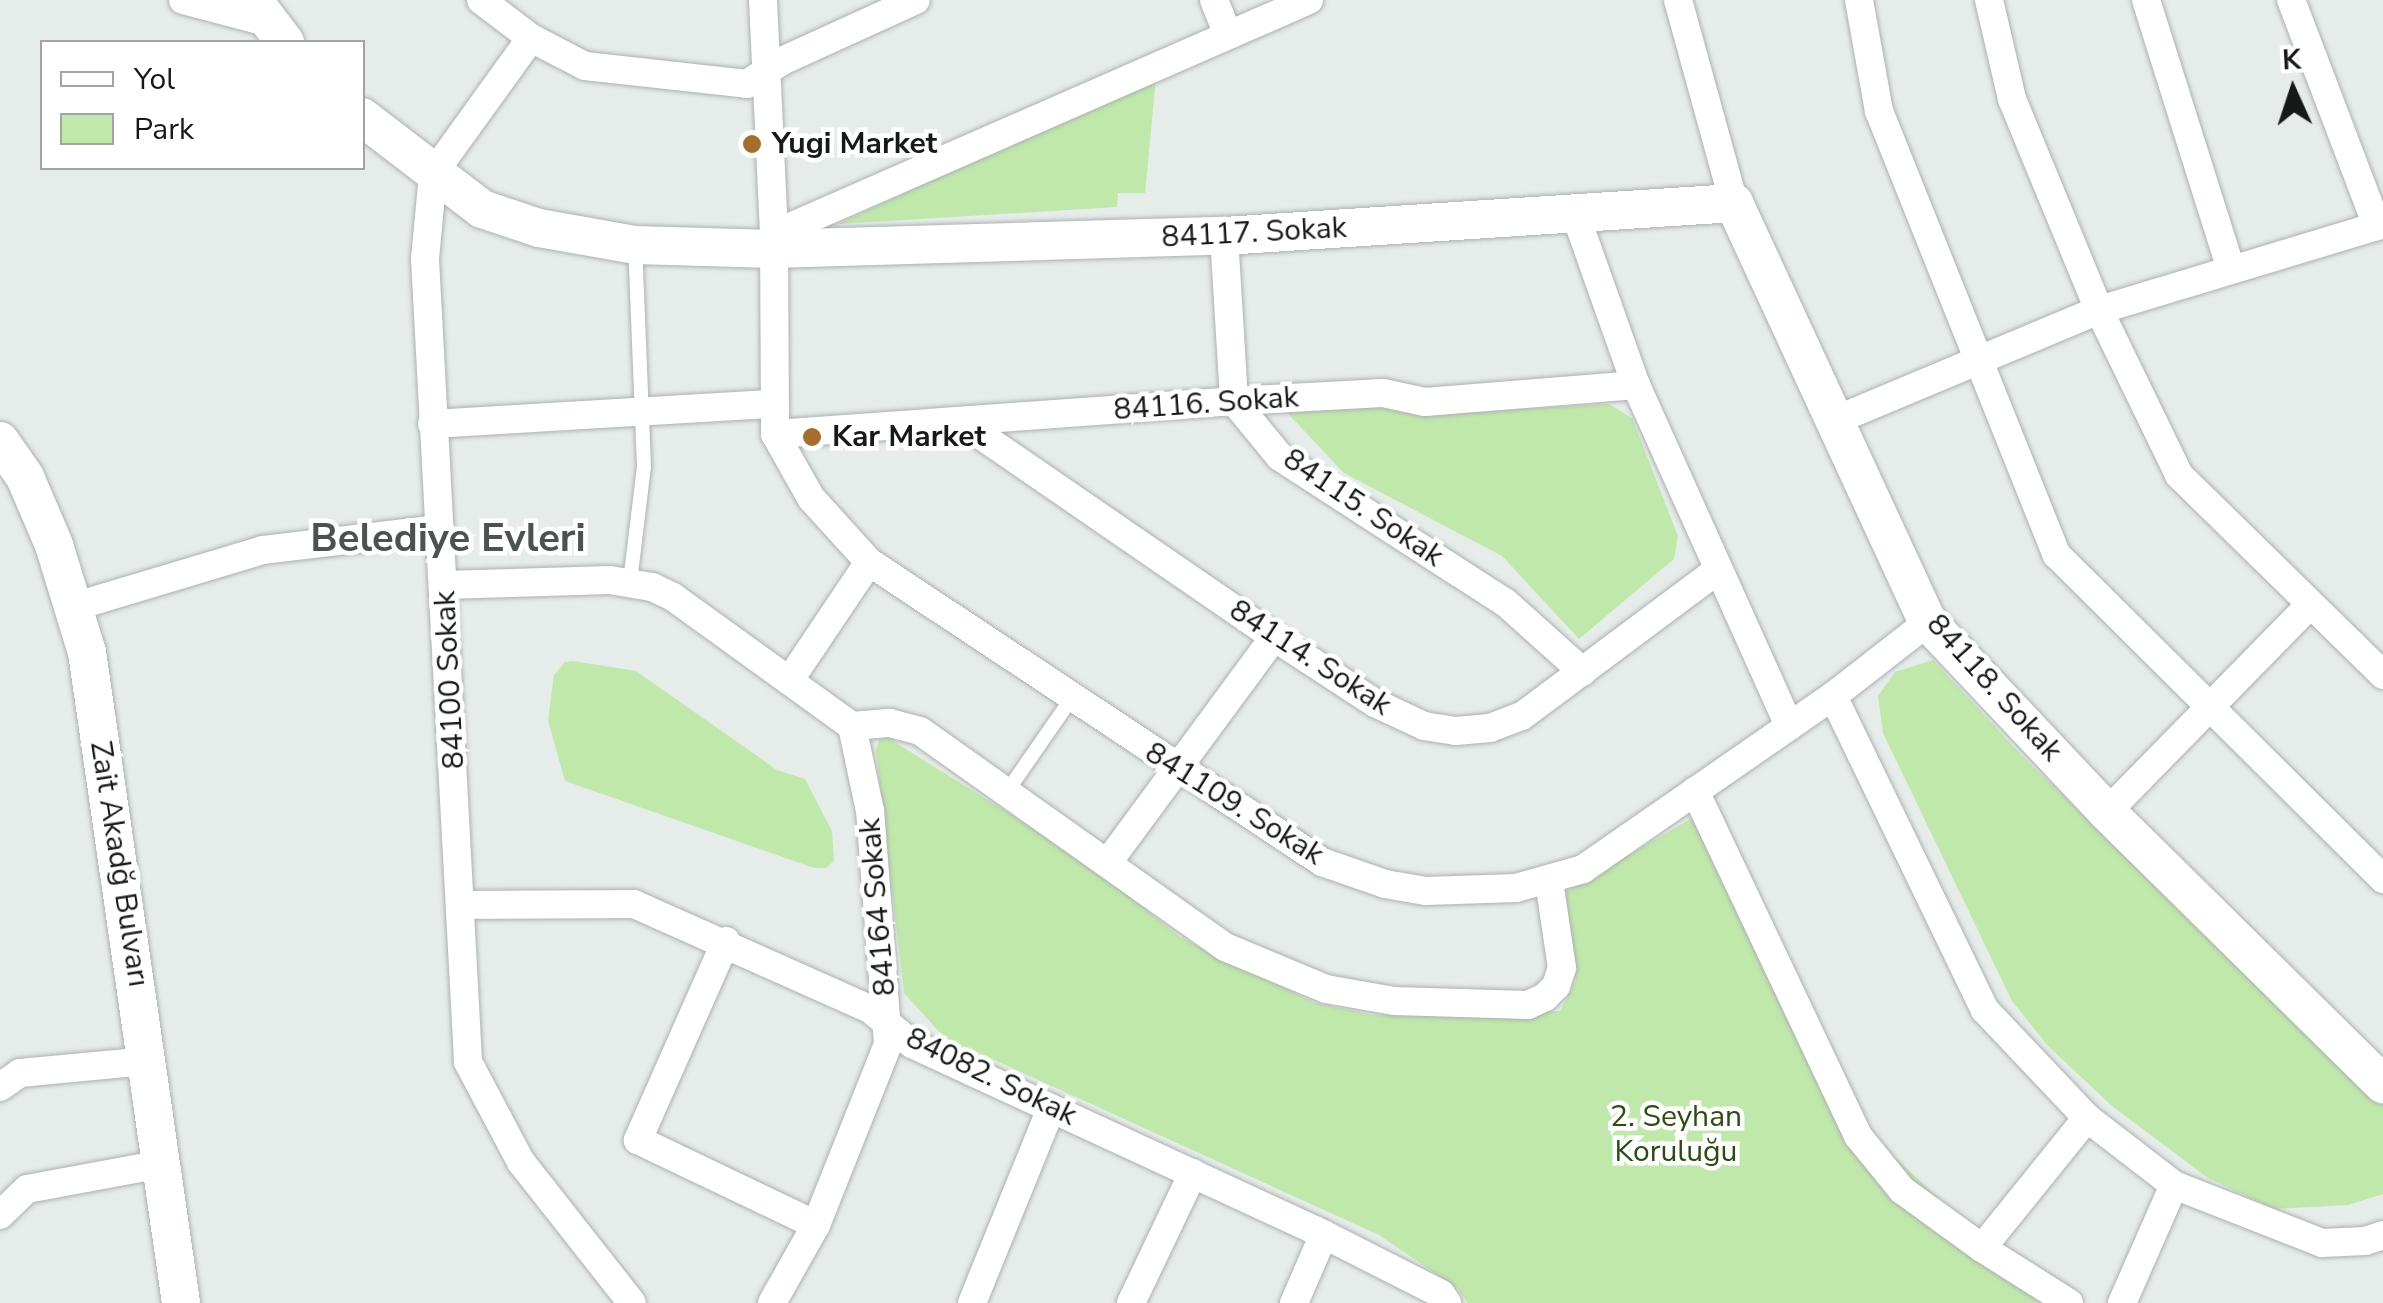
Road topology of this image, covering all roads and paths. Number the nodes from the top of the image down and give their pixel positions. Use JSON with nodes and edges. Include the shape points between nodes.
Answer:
{"nodes":[{"id":1,"x":183,"y":0,"type":"edge"},
{"id":2,"x":481,"y":0,"type":"edge"},
{"id":3,"x":764,"y":0,"type":"edge"},
{"id":4,"x":916,"y":0,"type":"edge"},
{"id":5,"x":1214,"y":0,"type":"edge"},
{"id":6,"x":1309,"y":0,"type":"edge"},
{"id":7,"x":1678,"y":0,"type":"edge"},
{"id":8,"x":1859,"y":0,"type":"edge"},
{"id":9,"x":1989,"y":0,"type":"edge"},
{"id":10,"x":2146,"y":0,"type":"edge"},
{"id":11,"x":2291,"y":0,"type":"edge"},
{"id":12,"x":268,"y":22,"type":"edge"},
{"id":13,"x":1228,"y":34,"type":"junction"},
{"id":14,"x":531,"y":38,"type":"junction"},
{"id":15,"x":766,"y":73,"type":"junction"},
{"id":16,"x":365,"y":120,"type":"edge"},
{"id":17,"x":433,"y":174,"type":"junction"},
{"id":18,"x":1734,"y":203,"type":"junction"},
{"id":19,"x":1576,"y":216,"type":"junction"},
{"id":20,"x":2380,"y":225,"type":"edge"},
{"id":21,"x":1224,"y":236,"type":"junction"},
{"id":22,"x":774,"y":242,"type":"junction"},
{"id":23,"x":635,"y":244,"type":"junction"},
{"id":24,"x":2231,"y":269,"type":"junction"},
{"id":25,"x":2100,"y":310,"type":"junction"},
{"id":26,"x":1981,"y":359,"type":"junction"},
{"id":27,"x":1636,"y":385,"type":"junction"},
{"id":28,"x":1234,"y":401,"type":"junction"},
{"id":29,"x":774,"y":404,"type":"junction"},
{"id":30,"x":640,"y":412,"type":"junction"},
{"id":31,"x":1836,"y":420,"type":"junction"},
{"id":32,"x":963,"y":423,"type":"junction"},
{"id":33,"x":432,"y":424,"type":"junction"},
{"id":34,"x":775,"y":434,"type":"junction"},
{"id":35,"x":0,"y":441,"type":"edge"},
{"id":36,"x":440,"y":529,"type":"junction"},
{"id":37,"x":869,"y":562,"type":"junction"},
{"id":38,"x":1718,"y":570,"type":"junction"},
{"id":39,"x":630,"y":582,"type":"junction"},
{"id":40,"x":445,"y":586,"type":"junction"},
{"id":41,"x":73,"y":606,"type":"junction"},
{"id":42,"x":2308,"y":606,"type":"junction"},
{"id":43,"x":1928,"y":622,"type":"junction"},
{"id":44,"x":1274,"y":636,"type":"junction"},
{"id":45,"x":1583,"y":672,"type":"junction"},
{"id":46,"x":2383,"y":675,"type":"edge"},
{"id":47,"x":789,"y":681,"type":"junction"},
{"id":48,"x":1833,"y":696,"type":"junction"},
{"id":49,"x":1071,"y":699,"type":"junction"},
{"id":50,"x":2211,"y":708,"type":"junction"},
{"id":51,"x":852,"y":726,"type":"junction"},
{"id":52,"x":1789,"y":726,"type":"junction"},
{"id":53,"x":1180,"y":770,"type":"junction"},
{"id":54,"x":1695,"y":791,"type":"junction"},
{"id":55,"x":1006,"y":794,"type":"junction"},
{"id":56,"x":2107,"y":812,"type":"junction"},
{"id":57,"x":1110,"y":862,"type":"junction"},
{"id":58,"x":2383,"y":878,"type":"edge"},
{"id":59,"x":1548,"y":881,"type":"junction"},
{"id":60,"x":462,"y":905,"type":"junction"},
{"id":61,"x":726,"y":942,"type":"junction"},
{"id":62,"x":888,"y":1023,"type":"junction"},
{"id":63,"x":148,"y":1061,"type":"junction"},
{"id":64,"x":2383,"y":1084,"type":"edge"},
{"id":65,"x":0,"y":1087,"type":"edge"},
{"id":66,"x":1051,"y":1108,"type":"junction"},
{"id":67,"x":2087,"y":1118,"type":"junction"},
{"id":68,"x":162,"y":1164,"type":"junction"},
{"id":69,"x":1193,"y":1173,"type":"junction"},
{"id":70,"x":2174,"y":1185,"type":"junction"},
{"id":71,"x":0,"y":1215,"type":"edge"},
{"id":72,"x":816,"y":1225,"type":"junction"},
{"id":73,"x":1324,"y":1234,"type":"junction"},
{"id":74,"x":2383,"y":1235,"type":"edge"},
{"id":75,"x":1982,"y":1248,"type":"junction"},
{"id":76,"x":182,"y":1303,"type":"edge"},
{"id":77,"x":632,"y":1303,"type":"edge"},
{"id":78,"x":772,"y":1303,"type":"edge"},
{"id":79,"x":972,"y":1303,"type":"edge"},
{"id":80,"x":1131,"y":1303,"type":"edge"},
{"id":81,"x":1294,"y":1303,"type":"edge"},
{"id":82,"x":1447,"y":1303,"type":"edge"},
{"id":83,"x":2068,"y":1303,"type":"edge"},
{"id":84,"x":2122,"y":1303,"type":"edge"}],
"edges":[{"from":1,"to":12,"type":"street"},
{"from":2,"to":14,"type":"street"},
{"from":3,"to":15,"type":"street"},
{"from":4,"to":15,"type":"street"},
{"from":5,"to":13,"type":"street"},
{"from":6,"to":13,"type":"street"},
{"from":7,"to":18,"type":"street"},
{"from":8,"to":26,"type":"street","via":[[1879,111]]},
{"from":9,"to":25,"type":"street","via":[[2012,100]]},
{"from":10,"to":24,"type":"street"},
{"from":11,"to":20,"type":"street"},
{"from":13,"to":22,"type":"street"},
{"from":14,"to":15,"type":"street","via":[[585,66],[747,84]]},
{"from":14,"to":17,"type":"street"},
{"from":15,"to":22,"type":"street"},
{"from":16,"to":17,"type":"main road","name":"84117. Sokak"},
{"from":17,"to":23,"type":"main road","name":"84117. Sokak","via":[[511,222]]},
{"from":17,"to":33,"type":"street","name":"84100 Sokak","via":[[425,260]]},
{"from":18,"to":19,"type":"main road","name":"84117. Sokak"},
{"from":18,"to":31,"type":"main road","name":"84118. Sokak"},
{"from":19,"to":21,"type":"main road","name":"84117. Sokak"},
{"from":19,"to":27,"type":"street"},
{"from":20,"to":24,"type":"street"},
{"from":21,"to":22,"type":"main road","name":"84117. Sokak"},
{"from":21,"to":28,"type":"street"},
{"from":22,"to":23,"type":"main road","name":"84117. Sokak"},
{"from":22,"to":29,"type":"street"},
{"from":23,"to":30,"type":"lane"},
{"from":24,"to":25,"type":"street"},
{"from":25,"to":26,"type":"street"},
{"from":25,"to":42,"type":"street","via":[[2178,475]]},
{"from":26,"to":31,"type":"street"},
{"from":26,"to":50,"type":"street","via":[[2057,554]]},
{"from":27,"to":28,"type":"street","name":"84116. Sokak","via":[[1424,402],[1384,393]]},
{"from":27,"to":38,"type":"street"},
{"from":28,"to":32,"type":"street","name":"84116. Sokak"},
{"from":28,"to":45,"type":"street","name":"84115. Sokak","via":[[1280,456],[1506,603]]},
{"from":29,"to":30,"type":"street"},
{"from":29,"to":34,"type":"street"},
{"from":30,"to":33,"type":"street"},
{"from":30,"to":39,"type":"lane","via":[[643,492]]},
{"from":31,"to":43,"type":"main road","name":"84118. Sokak"},
{"from":32,"to":34,"type":"street","name":"84116. Sokak"},
{"from":32,"to":44,"type":"street","name":"84114. Sokak"},
{"from":33,"to":36,"type":"street","name":"84100 Sokak"},
{"from":34,"to":37,"type":"street","via":[[811,498]]},
{"from":35,"to":41,"type":"main road","name":"Zait Akadğ Bulvarı","via":[[25,477]]},
{"from":36,"to":40,"type":"street","name":"84100 Sokak"},
{"from":36,"to":41,"type":"street","via":[[263,550]]},
{"from":37,"to":47,"type":"street"},
{"from":37,"to":49,"type":"street","name":"841109. Sokak"},
{"from":38,"to":45,"type":"street","name":"84114. Sokak"},
{"from":38,"to":52,"type":"street"},
{"from":39,"to":40,"type":"street"},
{"from":39,"to":47,"type":"street","via":[[673,597]]},
{"from":40,"to":60,"type":"street","name":"84100 Sokak"},
{"from":41,"to":63,"type":"main road","name":"Zait Akadğ Bulvarı","via":[[87,652]]},
{"from":42,"to":46,"type":"street"},
{"from":42,"to":50,"type":"street"},
{"from":43,"to":48,"type":"street","name":"841109. Sokak"},
{"from":43,"to":56,"type":"main road","name":"84118. Sokak"},
{"from":44,"to":45,"type":"street","name":"84114. Sokak","via":[[1399,716],[1456,731],[1522,716]]},
{"from":44,"to":53,"type":"street"},
{"from":47,"to":51,"type":"street"},
{"from":48,"to":52,"type":"street","name":"841109. Sokak"},
{"from":48,"to":67,"type":"street","via":[[1984,1010]]},
{"from":49,"to":53,"type":"street","name":"841109. Sokak"},
{"from":49,"to":55,"type":"lane"},
{"from":50,"to":56,"type":"street"},
{"from":50,"to":58,"type":"street"},
{"from":51,"to":55,"type":"street","via":[[890,723],[920,731]]},
{"from":51,"to":62,"type":"street","name":"84164 Sokak","via":[[870,811]]},
{"from":52,"to":54,"type":"street","name":"841109. Sokak"},
{"from":53,"to":57,"type":"street"},
{"from":53,"to":59,"type":"street","name":"841109. Sokak","via":[[1350,874],[1441,892]]},
{"from":54,"to":59,"type":"street","name":"841109. Sokak","via":[[1583,869]]},
{"from":54,"to":75,"type":"street","via":[[1858,1136],[1902,1190]]},
{"from":55,"to":57,"type":"street"},
{"from":56,"to":64,"type":"main road","name":"84118. Sokak"},
{"from":57,"to":59,"type":"street","via":[[1225,947],[1302,982],[1394,1001],[1528,1005],[1545,997],[1562,968]]},
{"from":60,"to":61,"type":"street","name":"84082. Sokak","via":[[634,904]]},
{"from":60,"to":77,"type":"street","name":"84100 Sokak","via":[[468,1062],[521,1162]]},
{"from":61,"to":62,"type":"street","name":"84082. Sokak"},
{"from":61,"to":72,"type":"street","via":[[638,1140]]},
{"from":62,"to":66,"type":"street","name":"84082. Sokak","via":[[912,1044]]},
{"from":62,"to":72,"type":"street","name":"84164 Sokak","via":[[888,1044]]},
{"from":63,"to":65,"type":"street","via":[[20,1074]]},
{"from":63,"to":68,"type":"main road","name":"Zait Akadğ Bulvarı"},
{"from":66,"to":69,"type":"street","name":"84082. Sokak"},
{"from":66,"to":79,"type":"street"},
{"from":67,"to":70,"type":"street"},
{"from":67,"to":75,"type":"street"},
{"from":68,"to":71,"type":"street","via":[[26,1189]]},
{"from":68,"to":76,"type":"main road","name":"Zait Akadğ Bulvarı"},
{"from":69,"to":73,"type":"street","name":"84082. Sokak"},
{"from":69,"to":80,"type":"street"},
{"from":70,"to":74,"type":"street","via":[[2322,1243]]},
{"from":70,"to":84,"type":"street"},
{"from":72,"to":78,"type":"street","name":"84164 Sokak"},
{"from":73,"to":81,"type":"street"},
{"from":73,"to":82,"type":"street","name":"84082. Sokak"},
{"from":75,"to":83,"type":"street"}]}
